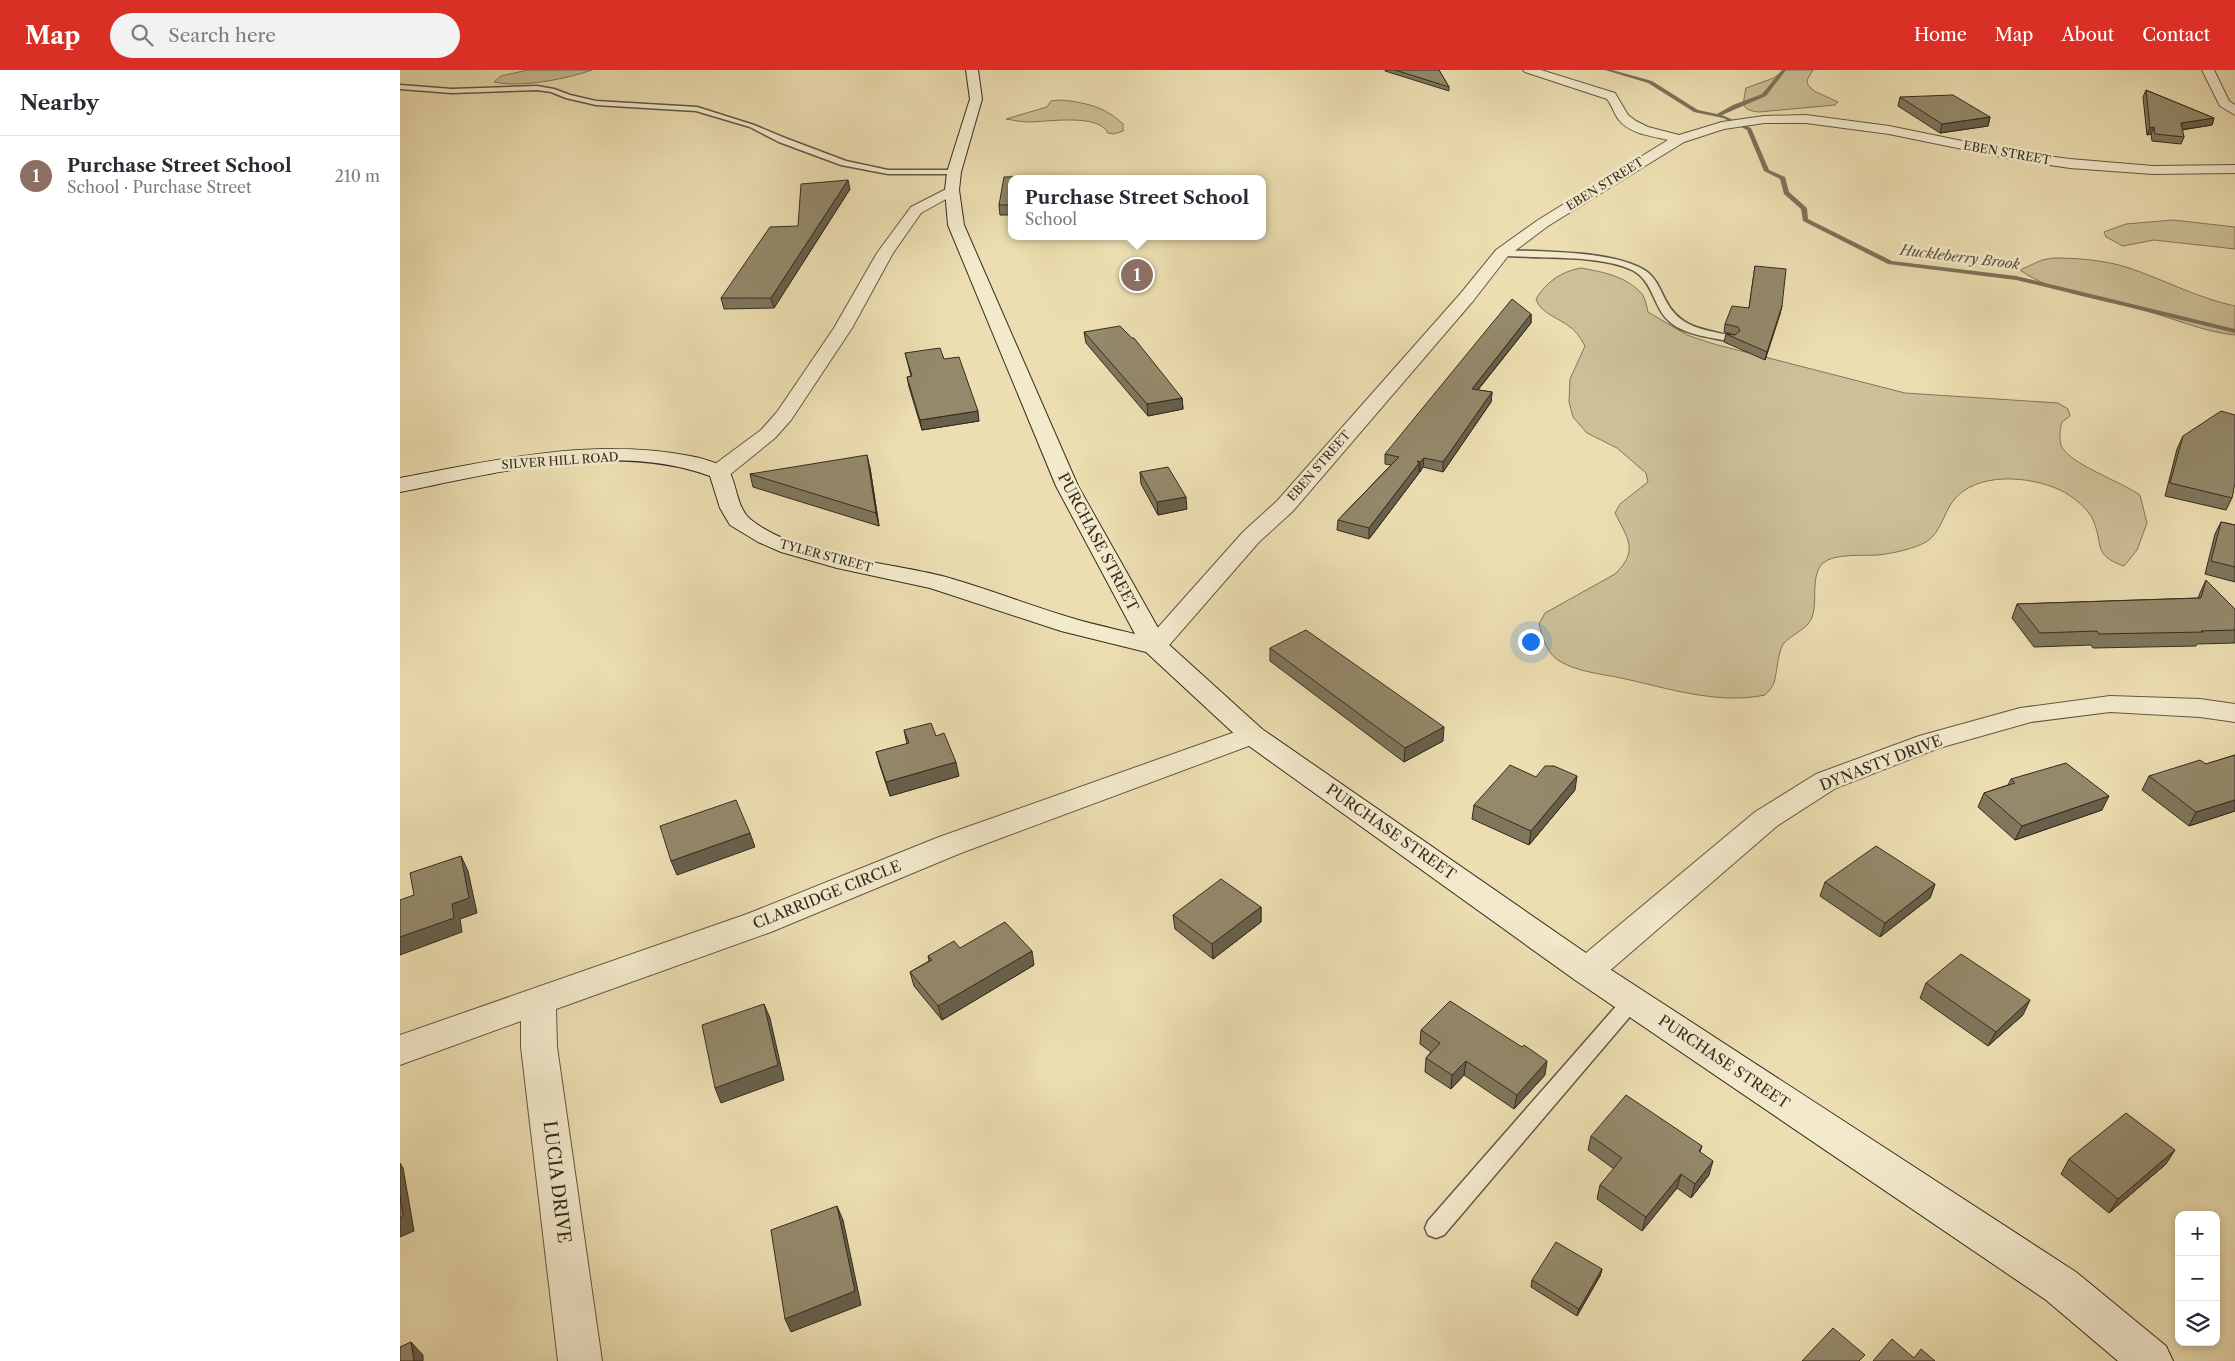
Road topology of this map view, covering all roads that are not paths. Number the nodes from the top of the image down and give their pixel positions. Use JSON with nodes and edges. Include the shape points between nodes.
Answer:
{"nodes":[{"id":1,"x":972,"y":70,"type":"edge"},
{"id":2,"x":1529,"y":70,"type":"edge"},
{"id":3,"x":2208,"y":70,"type":"edge"},
{"id":4,"x":400,"y":87,"type":"edge"},
{"id":5,"x":2235,"y":111,"type":"edge"},
{"id":6,"x":1679,"y":139,"type":"junction"},
{"id":7,"x":2235,"y":169,"type":"edge"},
{"id":8,"x":953,"y":181,"type":"junction"},
{"id":9,"x":1502,"y":253,"type":"junction"},
{"id":10,"x":1732,"y":339,"type":"edge"},
{"id":11,"x":719,"y":472,"type":"junction"},
{"id":12,"x":400,"y":485,"type":"edge"},
{"id":13,"x":1154,"y":646,"type":"junction"},
{"id":14,"x":2235,"y":713,"type":"edge"},
{"id":15,"x":1252,"y":735,"type":"junction"},
{"id":16,"x":1587,"y":971,"type":"junction"},
{"id":17,"x":1632,"y":1001,"type":"junction"},
{"id":18,"x":539,"y":1002,"type":"junction"},
{"id":19,"x":400,"y":1050,"type":"edge"},
{"id":20,"x":1436,"y":1228,"type":"dead end"},
{"id":21,"x":580,"y":1361,"type":"edge"},
{"id":22,"x":2151,"y":1361,"type":"edge"}],
"edges":[{"from":1,"to":8,"type":"street","name":"PURCHASE STREET","via":[[976,100]]},
{"from":2,"to":6,"type":"street","via":[[1611,96],[1630,124]]},
{"from":3,"to":5,"type":"street","via":[[2224,103]]},
{"from":4,"to":8,"type":"lane","via":[[452,91],[538,88],[596,103],[698,109],[752,126],[851,165]]},
{"from":6,"to":7,"type":"street","name":"EBEN STREET","via":[[1726,124],[1749,121],[1779,118],[1834,120],[2069,164]]},
{"from":6,"to":9,"type":"street","name":"EBEN STREET","via":[[1543,223]]},
{"from":8,"to":11,"type":"street","via":[[916,210],[784,416],[768,434]]},
{"from":8,"to":13,"type":"street","name":"PURCHASE STREET","via":[[956,225],[1067,486]]},
{"from":9,"to":10,"type":"lane","via":[[1553,255],[1625,264],[1645,274],[1676,321]]},
{"from":9,"to":13,"type":"street","name":"EBEN STREET","via":[[1284,506],[1251,537]]},
{"from":11,"to":12,"type":"street","name":"SILVER HILL ROAD","via":[[691,462],[602,456],[495,466]]},
{"from":11,"to":13,"type":"street","name":"TYLER STREET","via":[[726,484],[732,514],[743,525],[779,544],[838,561],[936,582],[1069,625]]},
{"from":13,"to":15,"type":"street","name":"PURCHASE STREET"},
{"from":14,"to":16,"type":"street","name":"DYNASTY DRIVE","via":[[2110,704],[2030,714],[1929,742],[1826,781],[1766,819]]},
{"from":15,"to":16,"type":"street","name":"PURCHASE STREET"},
{"from":15,"to":18,"type":"street","name":"CLARRIDGE CIRCLE","via":[[950,844],[759,923]]},
{"from":16,"to":17,"type":"street","name":"PURCHASE STREET"},
{"from":17,"to":20,"type":"lane"},
{"from":17,"to":22,"type":"street","name":"PURCHASE STREET","via":[[2061,1286]]},
{"from":18,"to":19,"type":"street","name":"CLARRIDGE CIRCLE"},
{"from":18,"to":21,"type":"street","name":"LUCIA DRIVE","via":[[539,1048]]}]}
